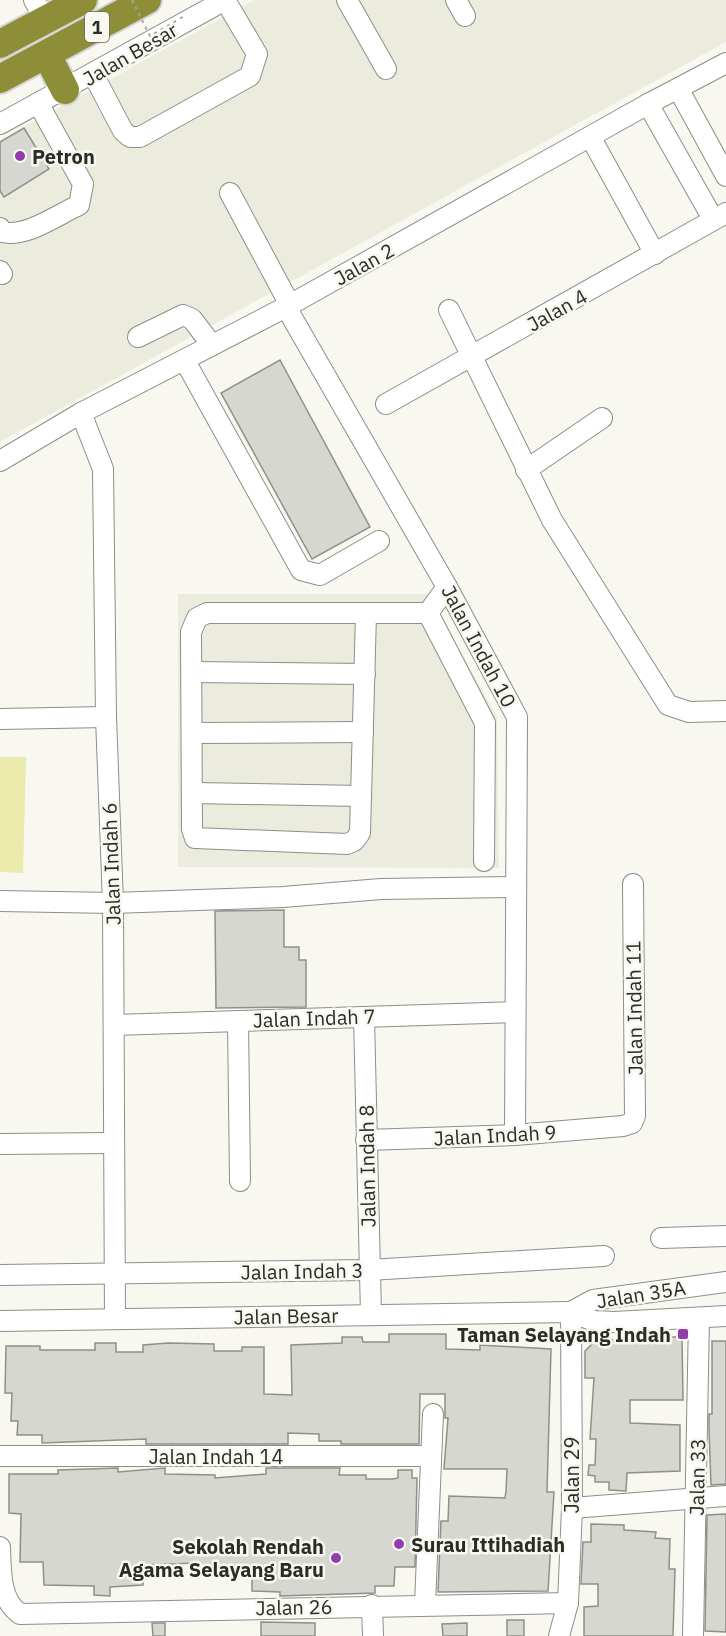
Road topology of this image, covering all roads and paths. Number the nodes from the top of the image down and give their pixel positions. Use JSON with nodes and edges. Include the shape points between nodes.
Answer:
{"nodes":[{"id":1,"x":83,"y":0,"type":"edge"},
{"id":2,"x":132,"y":0,"type":"edge"},
{"id":3,"x":147,"y":0,"type":"edge"},
{"id":4,"x":225,"y":0,"type":"edge"},
{"id":5,"x":347,"y":0,"type":"edge"},
{"id":6,"x":40,"y":10,"type":"edge"},
{"id":7,"x":186,"y":15,"type":"dead end"},
{"id":8,"x":0,"y":44,"type":"edge"},
{"id":9,"x":47,"y":55,"type":"junction"},
{"id":10,"x":726,"y":63,"type":"edge"},
{"id":11,"x":386,"y":69,"type":"dead end"},
{"id":12,"x":93,"y":74,"type":"junction"},
{"id":13,"x":0,"y":80,"type":"edge"},
{"id":14,"x":65,"y":90,"type":"junction"},
{"id":15,"x":679,"y":90,"type":"junction"},
{"id":16,"x":38,"y":103,"type":"junction"},
{"id":17,"x":648,"y":104,"type":"junction"},
{"id":18,"x":0,"y":124,"type":"edge"},
{"id":19,"x":591,"y":138,"type":"junction"},
{"id":20,"x":719,"y":149,"type":"edge"},
{"id":21,"x":726,"y":176,"type":"edge"},
{"id":22,"x":230,"y":193,"type":"dead end"},
{"id":23,"x":720,"y":216,"type":"edge"},
{"id":24,"x":0,"y":228,"type":"edge"},
{"id":25,"x":655,"y":254,"type":"junction"},
{"id":26,"x":288,"y":306,"type":"junction"},
{"id":27,"x":448,"y":310,"type":"dead end"},
{"id":28,"x":138,"y":337,"type":"dead end"},
{"id":29,"x":212,"y":345,"type":"junction"},
{"id":30,"x":472,"y":357,"type":"junction"},
{"id":31,"x":185,"y":360,"type":"junction"},
{"id":32,"x":386,"y":404,"type":"dead end"},
{"id":33,"x":81,"y":413,"type":"junction"},
{"id":34,"x":602,"y":418,"type":"dead end"},
{"id":35,"x":0,"y":461,"type":"edge"},
{"id":36,"x":526,"y":470,"type":"junction"},
{"id":37,"x":379,"y":541,"type":"dead end"},
{"id":38,"x":447,"y":587,"type":"junction"},
{"id":39,"x":428,"y":613,"type":"junction"},
{"id":40,"x":366,"y":614,"type":"junction"},
{"id":41,"x":193,"y":672,"type":"junction"},
{"id":42,"x":365,"y":674,"type":"junction"},
{"id":43,"x":726,"y":711,"type":"edge"},
{"id":44,"x":106,"y":717,"type":"junction"},
{"id":45,"x":0,"y":719,"type":"edge"},
{"id":46,"x":363,"y":732,"type":"junction"},
{"id":47,"x":193,"y":733,"type":"junction"},
{"id":48,"x":193,"y":793,"type":"junction"},
{"id":49,"x":362,"y":796,"type":"junction"},
{"id":50,"x":484,"y":861,"type":"dead end"},
{"id":51,"x":633,"y":884,"type":"dead end"},
{"id":52,"x":516,"y":887,"type":"junction"},
{"id":53,"x":0,"y":901,"type":"edge"},
{"id":54,"x":113,"y":903,"type":"junction"},
{"id":55,"x":515,"y":1012,"type":"junction"},
{"id":56,"x":364,"y":1017,"type":"junction"},
{"id":57,"x":238,"y":1021,"type":"junction"},
{"id":58,"x":114,"y":1025,"type":"junction"},
{"id":59,"x":623,"y":1126,"type":"joint"},
{"id":60,"x":515,"y":1135,"type":"junction"},
{"id":61,"x":366,"y":1140,"type":"junction"},
{"id":62,"x":114,"y":1143,"type":"junction"},
{"id":63,"x":0,"y":1144,"type":"edge"},
{"id":64,"x":240,"y":1181,"type":"dead end"},
{"id":65,"x":726,"y":1236,"type":"edge"},
{"id":66,"x":661,"y":1238,"type":"dead end"},
{"id":67,"x":604,"y":1256,"type":"dead end"},
{"id":68,"x":369,"y":1270,"type":"junction"},
{"id":69,"x":0,"y":1275,"type":"edge"},
{"id":70,"x":115,"y":1275,"type":"junction"},
{"id":71,"x":726,"y":1282,"type":"edge"},
{"id":72,"x":571,"y":1312,"type":"junction"},
{"id":73,"x":371,"y":1315,"type":"junction"},
{"id":74,"x":726,"y":1316,"type":"edge"},
{"id":75,"x":699,"y":1318,"type":"junction"},
{"id":76,"x":115,"y":1319,"type":"junction"},
{"id":77,"x":0,"y":1321,"type":"edge"},
{"id":78,"x":433,"y":1414,"type":"dead end"},
{"id":79,"x":0,"y":1456,"type":"edge"},
{"id":80,"x":431,"y":1456,"type":"junction"},
{"id":81,"x":726,"y":1496,"type":"edge"},
{"id":82,"x":696,"y":1498,"type":"junction"},
{"id":83,"x":572,"y":1508,"type":"junction"},
{"id":84,"x":0,"y":1547,"type":"edge"},
{"id":85,"x":568,"y":1603,"type":"junction"},
{"id":86,"x":425,"y":1604,"type":"junction"},
{"id":87,"x":372,"y":1605,"type":"junction"},
{"id":88,"x":373,"y":1636,"type":"edge"},
{"id":89,"x":559,"y":1636,"type":"edge"},
{"id":90,"x":693,"y":1636,"type":"edge"}],
"edges":[{"from":1,"to":6,"type":"highway","number":"1"},
{"from":2,"to":7,"type":"path","bridge":true,"via":[[150,36]]},
{"from":3,"to":9,"type":"highway","number":"1"},
{"from":4,"to":12,"type":"street","name":"Jalan Besar"},
{"from":4,"to":12,"type":"street","via":[[257,54],[250,76],[140,137],[130,137]]},
{"from":5,"to":11,"type":"street"},
{"from":6,"to":8,"type":"highway","number":"1"},
{"from":9,"to":13,"type":"highway","number":"1"},
{"from":9,"to":14,"type":"highway"},
{"from":10,"to":15,"type":"street","name":"Jalan 2"},
{"from":12,"to":14,"type":"street","name":"Jalan Besar"},
{"from":14,"to":16,"type":"street","name":"Jalan Besar"},
{"from":15,"to":17,"type":"street","name":"Jalan 2"},
{"from":15,"to":20,"type":"street"},
{"from":16,"to":18,"type":"street","name":"Jalan Besar"},
{"from":16,"to":24,"type":"street","via":[[82,184],[83,194],[79,205],[23,231],[13,235]]},
{"from":17,"to":19,"type":"street","name":"Jalan 2"},
{"from":17,"to":23,"type":"street"},
{"from":19,"to":25,"type":"street"},
{"from":19,"to":26,"type":"street","name":"Jalan 2"},
{"from":20,"to":21,"type":"street"},
{"from":22,"to":26,"type":"street","name":"Jalan Indah 10"},
{"from":23,"to":25,"type":"street","name":"Jalan 4"},
{"from":25,"to":30,"type":"street","name":"Jalan 4"},
{"from":26,"to":29,"type":"street","name":"Jalan 2"},
{"from":26,"to":38,"type":"street","name":"Jalan Indah 10"},
{"from":27,"to":30,"type":"street"},
{"from":28,"to":29,"type":"street","via":[[183,315],[192,319]]},
{"from":29,"to":31,"type":"street","name":"Jalan 2"},
{"from":30,"to":32,"type":"street","name":"Jalan 4"},
{"from":30,"to":36,"type":"street"},
{"from":31,"to":33,"type":"street","name":"Jalan 2"},
{"from":31,"to":37,"type":"street","via":[[301,570],[320,575]]},
{"from":33,"to":35,"type":"street","name":"Jalan 2"},
{"from":33,"to":44,"type":"street","name":"Jalan Indah 6","via":[[103,469]]},
{"from":34,"to":36,"type":"street"},
{"from":36,"to":43,"type":"street","via":[[552,520],[668,705],[689,712]]},
{"from":38,"to":39,"type":"street"},
{"from":38,"to":52,"type":"street","name":"Jalan Indah 10","via":[[517,717]]},
{"from":39,"to":40,"type":"street"},
{"from":39,"to":50,"type":"street","via":[[485,723]]},
{"from":40,"to":41,"type":"street","via":[[207,613],[197,618],[191,632]]},
{"from":40,"to":42,"type":"street"},
{"from":41,"to":42,"type":"street"},
{"from":41,"to":47,"type":"street"},
{"from":42,"to":46,"type":"street"},
{"from":44,"to":45,"type":"street"},
{"from":44,"to":54,"type":"street","name":"Jalan Indah 6"},
{"from":46,"to":47,"type":"street"},
{"from":46,"to":49,"type":"street"},
{"from":47,"to":48,"type":"street"},
{"from":48,"to":49,"type":"street"},
{"from":48,"to":49,"type":"street","via":[[195,838],[347,844],[360,833]]},
{"from":51,"to":59,"type":"street","name":"Jalan Indah 11","via":[[635,1116],[632,1123]]},
{"from":52,"to":54,"type":"street","via":[[381,889],[273,898]]},
{"from":52,"to":55,"type":"street","name":"Jalan Indah 10"},
{"from":53,"to":54,"type":"street"},
{"from":54,"to":58,"type":"street","name":"Jalan Indah 6"},
{"from":55,"to":56,"type":"street","name":"Jalan Indah 7"},
{"from":55,"to":60,"type":"street","name":"Jalan Indah 10"},
{"from":56,"to":57,"type":"street","name":"Jalan Indah 7"},
{"from":56,"to":61,"type":"street","name":"Jalan Indah 8"},
{"from":57,"to":58,"type":"street","name":"Jalan Indah 7"},
{"from":57,"to":64,"type":"street"},
{"from":58,"to":62,"type":"street","name":"Jalan Indah 6"},
{"from":59,"to":60,"type":"street","name":"Jalan Indah 9"},
{"from":60,"to":61,"type":"street","name":"Jalan Indah 9"},
{"from":61,"to":68,"type":"street","name":"Jalan Indah 8"},
{"from":62,"to":63,"type":"street"},
{"from":62,"to":70,"type":"street","name":"Jalan Indah 6"},
{"from":65,"to":66,"type":"street"},
{"from":67,"to":68,"type":"street","name":"Jalan Indah 3"},
{"from":68,"to":70,"type":"street","name":"Jalan Indah 3"},
{"from":68,"to":73,"type":"street","name":"Jalan Indah 8"},
{"from":69,"to":70,"type":"street","name":"Jalan Indah 3"},
{"from":70,"to":76,"type":"street","name":"Jalan Indah 6"},
{"from":71,"to":72,"type":"street","name":"Jalan 35A","via":[[593,1300]]},
{"from":72,"to":73,"type":"street","name":"Jalan Besar"},
{"from":72,"to":75,"type":"street","name":"Jalan 35A","via":[[594,1321]]},
{"from":72,"to":83,"type":"street","name":"Jalan 29"},
{"from":73,"to":76,"type":"street","name":"Jalan Besar"},
{"from":74,"to":75,"type":"street","name":"Jalan 35A"},
{"from":75,"to":82,"type":"street","name":"Jalan 33"},
{"from":76,"to":77,"type":"street","name":"Jalan Besar"},
{"from":78,"to":80,"type":"street"},
{"from":79,"to":80,"type":"street","name":"Jalan Indah 14"},
{"from":80,"to":86,"type":"street"},
{"from":81,"to":82,"type":"street"},
{"from":82,"to":83,"type":"street"},
{"from":82,"to":90,"type":"street","name":"Jalan 33"},
{"from":83,"to":85,"type":"street","name":"Jalan 29"},
{"from":84,"to":87,"type":"street","name":"Jalan 26","via":[[1,1596],[8,1608],[20,1614]]},
{"from":85,"to":86,"type":"street","name":"Jalan 26"},
{"from":85,"to":89,"type":"street","name":"Jalan 29"},
{"from":86,"to":87,"type":"street","name":"Jalan 26"},
{"from":87,"to":88,"type":"street"}]}
